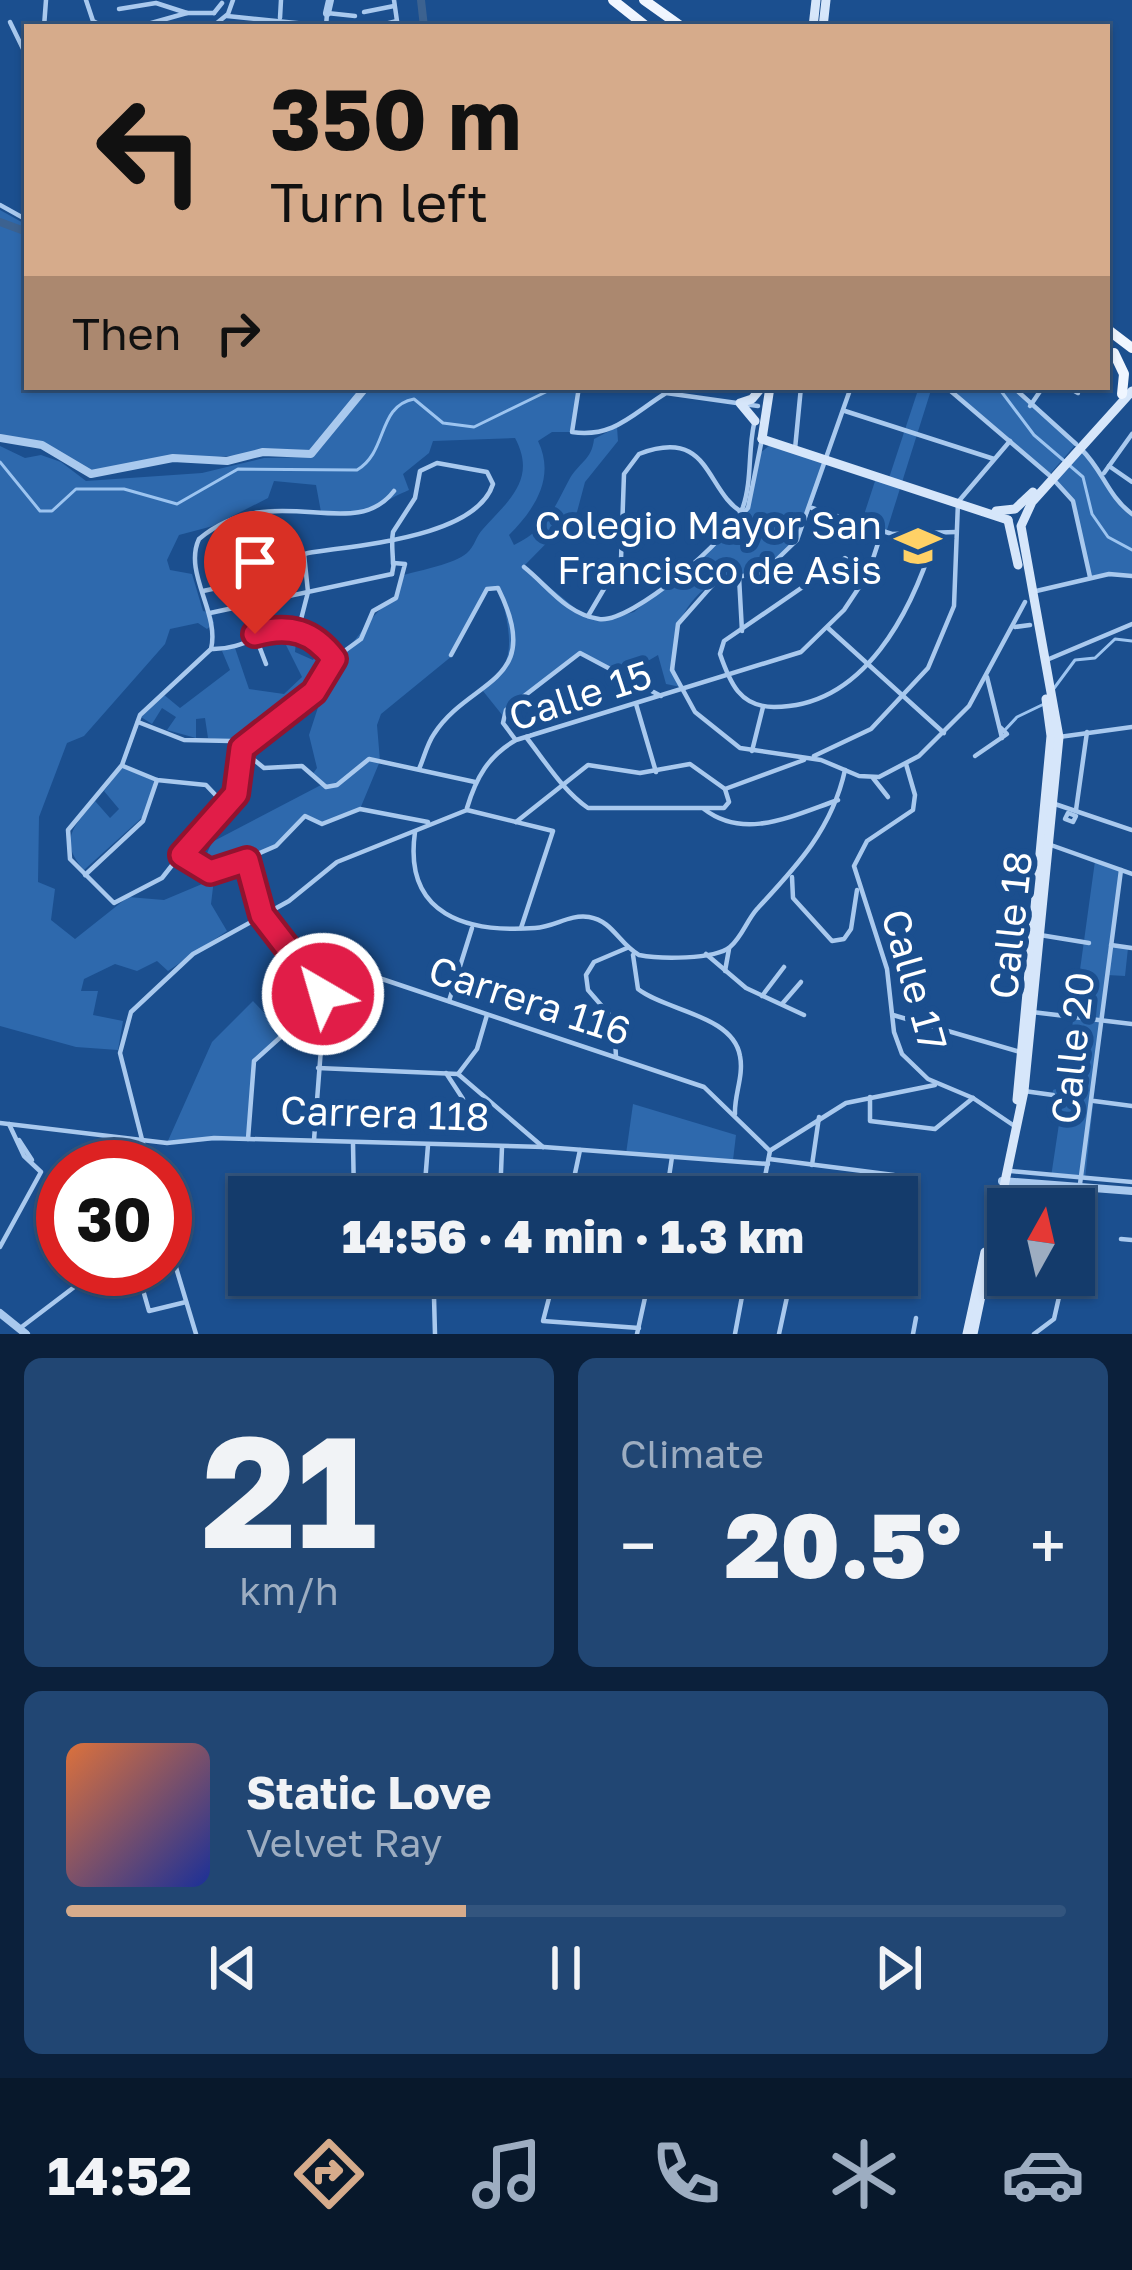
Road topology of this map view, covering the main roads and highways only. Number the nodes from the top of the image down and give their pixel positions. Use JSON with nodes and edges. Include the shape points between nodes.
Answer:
{"nodes":[{"id":1,"x":614,"y":0,"type":"edge"},
{"id":2,"x":644,"y":0,"type":"edge"},
{"id":3,"x":643,"y":24,"type":"edge"},
{"id":4,"x":678,"y":24,"type":"edge"},
{"id":5,"x":1110,"y":332,"type":"edge"},
{"id":6,"x":1132,"y":347,"type":"edge"},
{"id":7,"x":1110,"y":351,"type":"edge"},
{"id":8,"x":1132,"y":367,"type":"edge"},
{"id":9,"x":761,"y":390,"type":"edge"},
{"id":10,"x":764,"y":390,"type":"edge"},
{"id":11,"x":1129,"y":392,"type":"edge"},
{"id":12,"x":760,"y":415,"type":"junction"},
{"id":13,"x":779,"y":444,"type":"junction"},
{"id":14,"x":760,"y":453,"type":"road end"},
{"id":15,"x":1053,"y":474,"type":"junction"},
{"id":16,"x":1011,"y":515,"type":"junction"},
{"id":17,"x":1023,"y":520,"type":"junction"},
{"id":18,"x":1027,"y":597,"type":"junction"},
{"id":19,"x":1048,"y":697,"type":"junction"},
{"id":20,"x":1016,"y":1125,"type":"junction"},
{"id":21,"x":970,"y":1334,"type":"edge"}],
"edges":[{"from":1,"to":3,"type":"main road"},
{"from":2,"to":4,"type":"main road"},
{"from":5,"to":6,"type":"main road"},
{"from":7,"to":8,"type":"main road"},
{"from":7,"to":11,"type":"main road"},
{"from":9,"to":12,"type":"main road","via":[[740,403]]},
{"from":10,"to":12,"type":"main road"},
{"from":11,"to":15,"type":"main road"},
{"from":12,"to":13,"type":"main road"},
{"from":12,"to":13,"type":"main road","via":[[762,439]]},
{"from":13,"to":14,"type":"main road"},
{"from":13,"to":16,"type":"main road"},
{"from":15,"to":16,"type":"main road"},
{"from":15,"to":17,"type":"main road"},
{"from":16,"to":17,"type":"main road"},
{"from":16,"to":18,"type":"main road","name":"Calle 18"},
{"from":17,"to":18,"type":"main road","name":"Calle 18"},
{"from":18,"to":19,"type":"main road","name":"Calle 18"},
{"from":18,"to":19,"type":"main road","name":"Calle 18"},
{"from":19,"to":20,"type":"main road","name":"Calle 18"},
{"from":19,"to":20,"type":"main road","name":"Calle 18","via":[[1059,737]]},
{"from":20,"to":21,"type":"main road","name":"Calle 18"}]}
